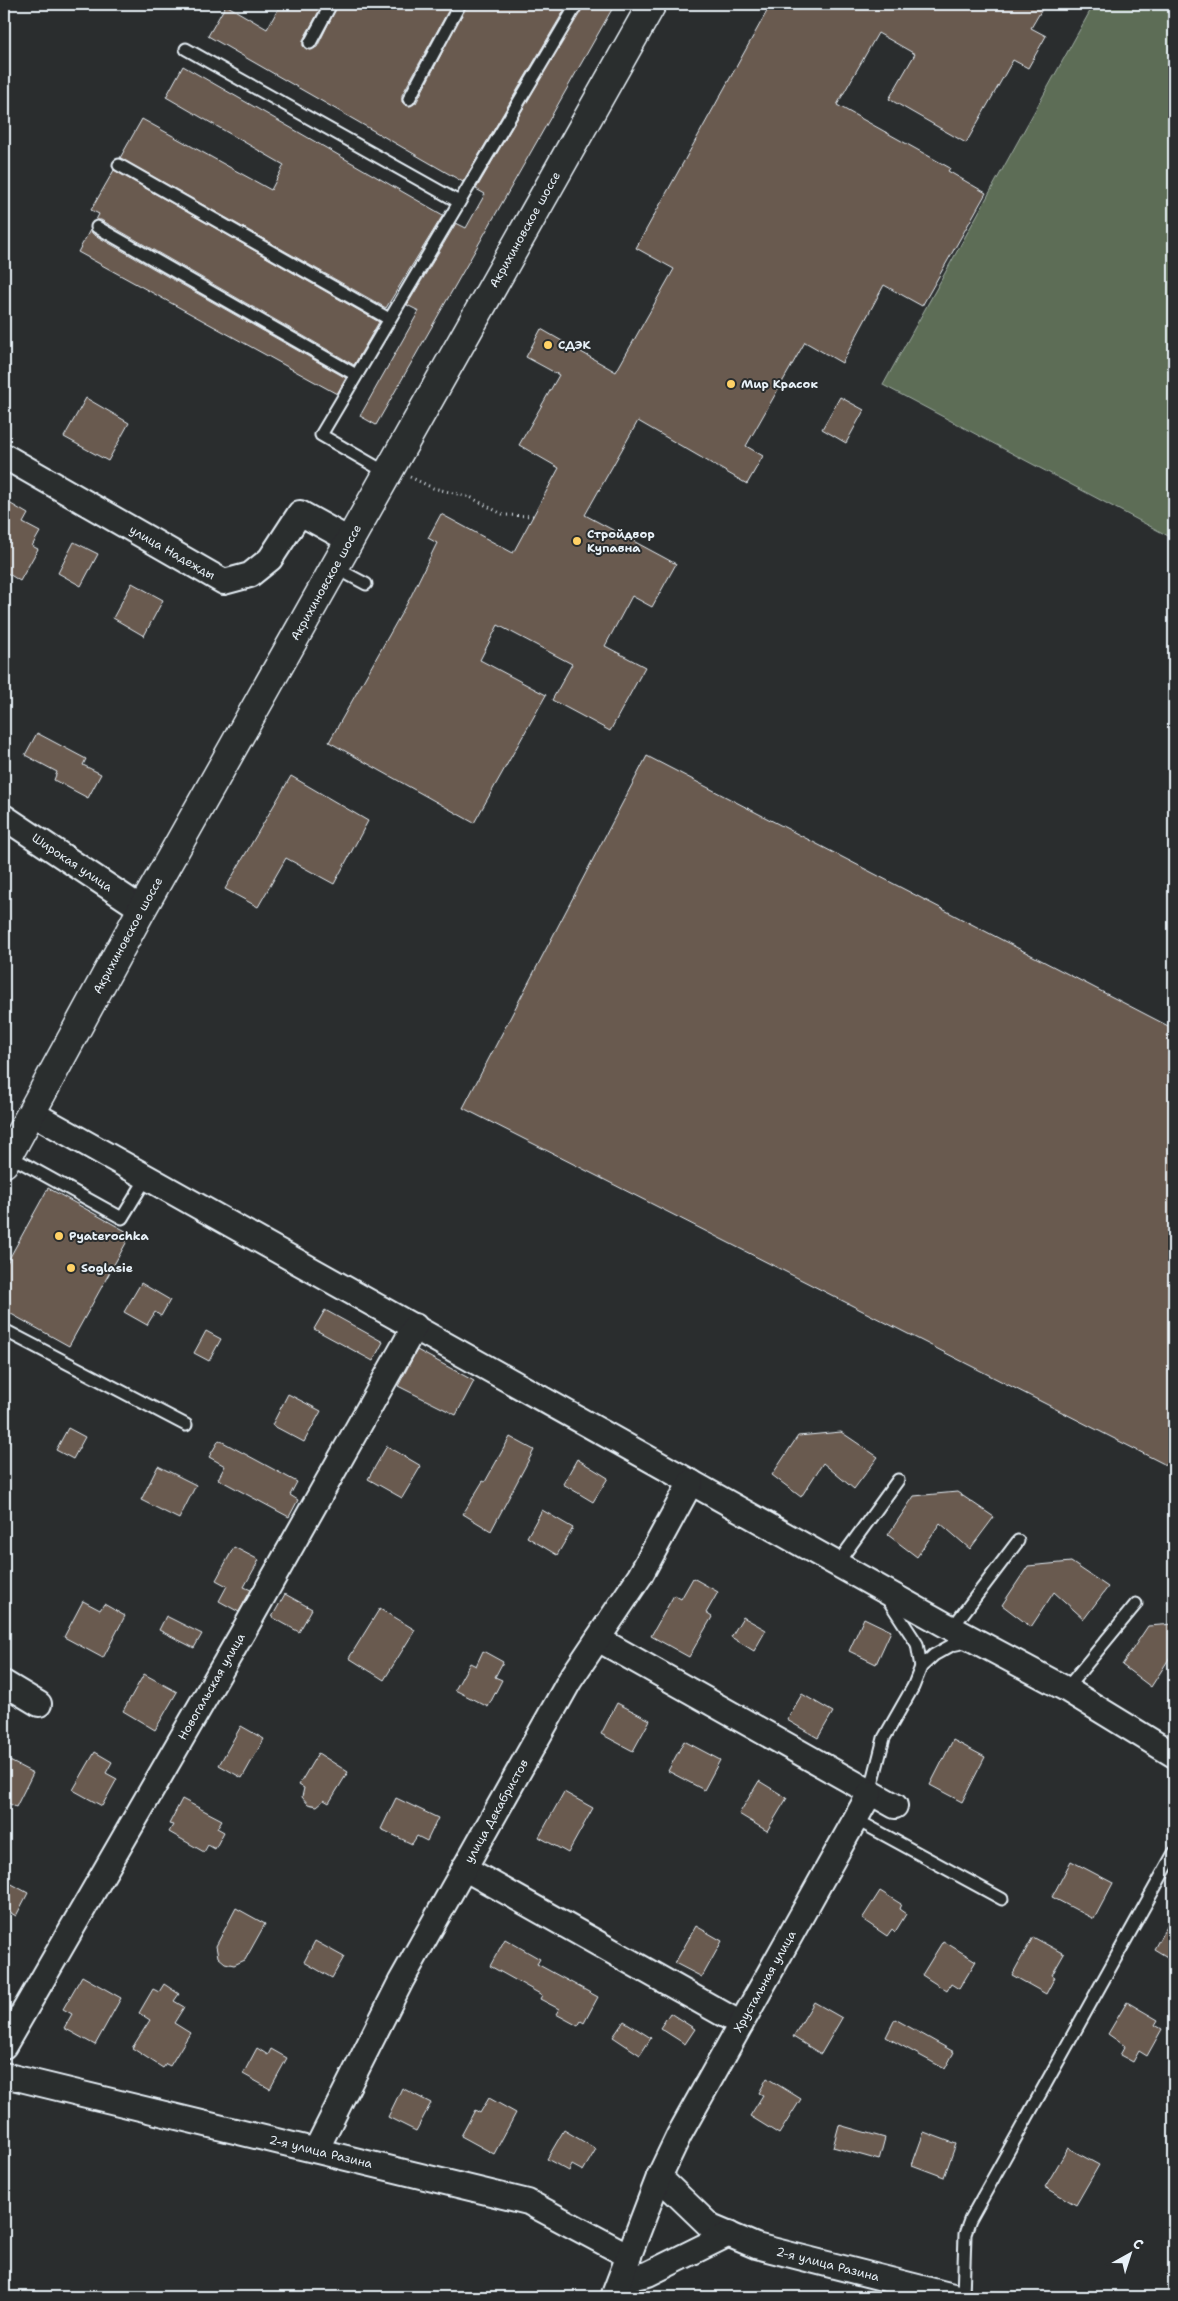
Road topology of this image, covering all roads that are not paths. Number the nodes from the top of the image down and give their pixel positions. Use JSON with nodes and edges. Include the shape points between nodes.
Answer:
{"nodes":[{"id":1,"x":331,"y":4,"type":"edge"},
{"id":2,"x":460,"y":4,"type":"edge"},
{"id":3,"x":577,"y":4,"type":"edge"},
{"id":4,"x":652,"y":4,"type":"edge"},
{"id":5,"x":310,"y":43,"type":"dead end"},
{"id":6,"x":186,"y":49,"type":"dead end"},
{"id":7,"x":409,"y":99,"type":"dead end"},
{"id":8,"x":119,"y":165,"type":"dead end"},
{"id":9,"x":459,"y":202,"type":"junction"},
{"id":10,"x":97,"y":227,"type":"dead end"},
{"id":11,"x":389,"y":319,"type":"junction"},
{"id":12,"x":356,"y":375,"type":"junction"},
{"id":13,"x":4,"y":456,"type":"edge"},
{"id":14,"x":399,"y":475,"type":"junction"},
{"id":15,"x":349,"y":540,"type":"junction"},
{"id":16,"x":334,"y":566,"type":"junction"},
{"id":17,"x":366,"y":584,"type":"dead end"},
{"id":18,"x":4,"y":817,"type":"edge"},
{"id":19,"x":142,"y":909,"type":"junction"},
{"id":20,"x":32,"y":1113,"type":"junction"},
{"id":21,"x":5,"y":1157,"type":"edge"},
{"id":22,"x":147,"y":1177,"type":"junction"},
{"id":23,"x":415,"y":1326,"type":"junction"},
{"id":24,"x":4,"y":1330,"type":"edge"},
{"id":25,"x":186,"y":1426,"type":"dead end"},
{"id":26,"x":898,"y":1480,"type":"dead end"},
{"id":27,"x":691,"y":1482,"type":"junction"},
{"id":28,"x":1018,"y":1541,"type":"dead end"},
{"id":29,"x":837,"y":1564,"type":"junction"},
{"id":30,"x":882,"y":1589,"type":"junction"},
{"id":31,"x":1136,"y":1604,"type":"dead end"},
{"id":32,"x":952,"y":1628,"type":"junction"},
{"id":33,"x":598,"y":1639,"type":"junction"},
{"id":34,"x":975,"y":1641,"type":"junction"},
{"id":35,"x":921,"y":1667,"type":"junction"},
{"id":36,"x":4,"y":1683,"type":"edge"},
{"id":37,"x":1066,"y":1689,"type":"junction"},
{"id":38,"x":39,"y":1704,"type":"dead end"},
{"id":39,"x":1174,"y":1755,"type":"edge"},
{"id":40,"x":870,"y":1792,"type":"junction"},
{"id":41,"x":895,"y":1806,"type":"dead end"},
{"id":42,"x":855,"y":1819,"type":"junction"},
{"id":43,"x":1174,"y":1853,"type":"edge"},
{"id":44,"x":464,"y":1868,"type":"junction"},
{"id":45,"x":1002,"y":1899,"type":"dead end"},
{"id":46,"x":742,"y":2024,"type":"junction"},
{"id":47,"x":4,"y":2046,"type":"edge"},
{"id":48,"x":4,"y":2074,"type":"edge"},
{"id":49,"x":316,"y":2150,"type":"junction"},
{"id":50,"x":659,"y":2177,"type":"junction"},
{"id":51,"x":729,"y":2234,"type":"junction"},
{"id":52,"x":629,"y":2256,"type":"junction"},
{"id":53,"x":616,"y":2289,"type":"edge"},
{"id":54,"x":957,"y":2297,"type":"edge"},
{"id":55,"x":964,"y":2297,"type":"edge"}],
"edges":[{"from":1,"to":5,"type":"lane"},
{"from":2,"to":7,"type":"lane"},
{"from":3,"to":9,"type":"lane"},
{"from":4,"to":14,"type":"main road","name":"Акрихиновское шоссе"},
{"from":6,"to":9,"type":"lane"},
{"from":8,"to":11,"type":"lane"},
{"from":9,"to":11,"type":"lane"},
{"from":10,"to":12,"type":"lane"},
{"from":11,"to":12,"type":"lane"},
{"from":12,"to":14,"type":"lane","via":[[320,435]]},
{"from":13,"to":15,"type":"street","name":"улица Надежды","via":[[224,582],[250,575],[270,559],[300,513]]},
{"from":14,"to":15,"type":"main road","name":"Акрихиновское шоссе"},
{"from":15,"to":16,"type":"main road","name":"Акрихиновское шоссе"},
{"from":16,"to":17,"type":"lane"},
{"from":16,"to":19,"type":"main road","name":"Акрихиновское шоссе"},
{"from":18,"to":19,"type":"street","name":"Широкая улица"},
{"from":19,"to":20,"type":"main road","name":"Акрихиновское шоссе"},
{"from":20,"to":21,"type":"main road","name":"Акрихиновское шоссе"},
{"from":20,"to":22,"type":"street"},
{"from":21,"to":22,"type":"lane","via":[[122,1218]]},
{"from":22,"to":23,"type":"street"},
{"from":23,"to":27,"type":"street"},
{"from":23,"to":47,"type":"street","name":"Новогальская улица"},
{"from":24,"to":25,"type":"lane"},
{"from":26,"to":29,"type":"lane"},
{"from":27,"to":29,"type":"street"},
{"from":27,"to":33,"type":"street","name":"улица Декабристов","via":[[640,1576]]},
{"from":28,"to":32,"type":"lane"},
{"from":29,"to":30,"type":"street"},
{"from":30,"to":32,"type":"street"},
{"from":30,"to":35,"type":"lane","via":[[918,1644]]},
{"from":31,"to":37,"type":"lane"},
{"from":32,"to":34,"type":"street"},
{"from":33,"to":40,"type":"street"},
{"from":33,"to":44,"type":"street","name":"улица Декабристов","via":[[570,1680]]},
{"from":34,"to":35,"type":"lane","via":[[952,1644]]},
{"from":34,"to":37,"type":"street"},
{"from":35,"to":40,"type":"lane","name":"Хрустальная улица","via":[[884,1738]]},
{"from":36,"to":38,"type":"street"},
{"from":37,"to":39,"type":"street"},
{"from":40,"to":41,"type":"street"},
{"from":40,"to":42,"type":"street","name":"Хрустальная улица"},
{"from":42,"to":45,"type":"lane"},
{"from":42,"to":46,"type":"street","name":"Хрустальная улица"},
{"from":43,"to":55,"type":"lane","via":[[970,2220],[965,2234]]},
{"from":44,"to":46,"type":"street"},
{"from":44,"to":49,"type":"street","name":"улица Декабристов","via":[[401,1981]]},
{"from":46,"to":50,"type":"street","name":"Хрустальная улица"},
{"from":48,"to":49,"type":"street","name":"2-я улица Разина"},
{"from":49,"to":52,"type":"street","name":"2-я улица Разина","via":[[528,2202]]},
{"from":50,"to":51,"type":"street","name":"2-я улица Разина","via":[[711,2227]]},
{"from":50,"to":52,"type":"street","name":"Хрустальная улица"},
{"from":51,"to":53,"type":"street"},
{"from":51,"to":54,"type":"street","name":"2-я улица Разина","via":[[756,2246]]},
{"from":52,"to":53,"type":"street","name":"Хрустальная улица"}]}
